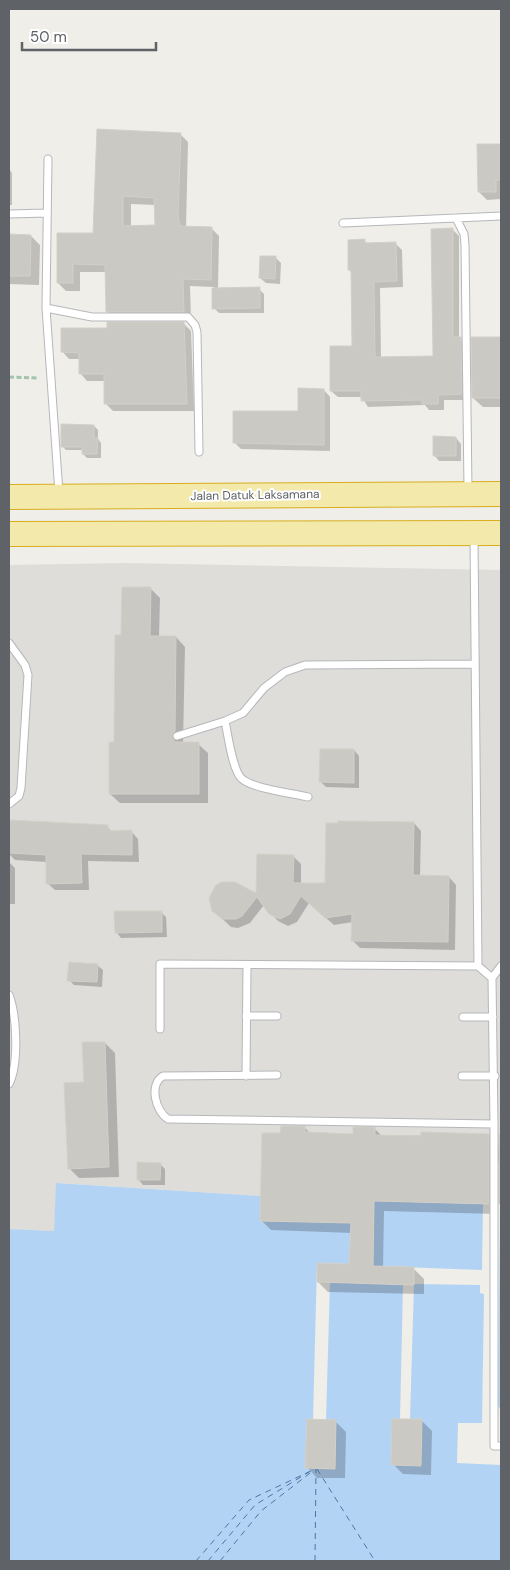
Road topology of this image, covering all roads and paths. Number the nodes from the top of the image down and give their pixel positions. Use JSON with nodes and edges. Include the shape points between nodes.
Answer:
{"nodes":[{"id":1,"x":48,"y":159,"type":"dead end"},
{"id":2,"x":46,"y":213,"type":"junction"},
{"id":3,"x":9,"y":214,"type":"edge"},
{"id":4,"x":501,"y":216,"type":"edge"},
{"id":5,"x":456,"y":218,"type":"junction"},
{"id":6,"x":343,"y":223,"type":"dead end"},
{"id":7,"x":46,"y":308,"type":"junction"},
{"id":8,"x":9,"y":377,"type":"edge"},
{"id":9,"x":50,"y":378,"type":"junction"},
{"id":10,"x":199,"y":452,"type":"dead end"},
{"id":11,"x":468,"y":493,"type":"junction"},
{"id":12,"x":501,"y":494,"type":"edge"},
{"id":13,"x":60,"y":496,"type":"junction"},
{"id":14,"x":9,"y":497,"type":"edge"},
{"id":15,"x":501,"y":533,"type":"edge"},
{"id":16,"x":9,"y":534,"type":"edge"},
{"id":17,"x":474,"y":534,"type":"junction"},
{"id":18,"x":9,"y":643,"type":"edge"},
{"id":19,"x":475,"y":664,"type":"junction"},
{"id":20,"x":225,"y":722,"type":"junction"},
{"id":21,"x":177,"y":736,"type":"dead end"},
{"id":22,"x":308,"y":796,"type":"dead end"},
{"id":23,"x":9,"y":804,"type":"edge"},
{"id":24,"x":247,"y":965,"type":"junction"},
{"id":25,"x":478,"y":966,"type":"junction"},
{"id":26,"x":501,"y":966,"type":"edge"},
{"id":27,"x":492,"y":978,"type":"junction"},
{"id":28,"x":9,"y":995,"type":"edge"},
{"id":29,"x":246,"y":1016,"type":"junction"},
{"id":30,"x":278,"y":1016,"type":"dead end"},
{"id":31,"x":463,"y":1018,"type":"dead end"},
{"id":32,"x":493,"y":1018,"type":"junction"},
{"id":33,"x":160,"y":1029,"type":"dead end"},
{"id":34,"x":277,"y":1075,"type":"dead end"},
{"id":35,"x":246,"y":1076,"type":"junction"},
{"id":36,"x":462,"y":1076,"type":"dead end"},
{"id":37,"x":495,"y":1076,"type":"junction"},
{"id":38,"x":9,"y":1084,"type":"edge"},
{"id":39,"x":494,"y":1124,"type":"junction"},
{"id":40,"x":498,"y":1446,"type":"edge"}],
"edges":[{"from":1,"to":2,"type":"lane"},
{"from":2,"to":3,"type":"lane"},
{"from":2,"to":7,"type":"lane"},
{"from":4,"to":5,"type":"lane"},
{"from":5,"to":6,"type":"lane"},
{"from":5,"to":11,"type":"lane","via":[[464,234],[465,245]]},
{"from":7,"to":9,"type":"lane"},
{"from":7,"to":10,"type":"lane","via":[[92,318],[188,317],[197,332]]},
{"from":8,"to":9,"type":"path"},
{"from":9,"to":13,"type":"lane"},
{"from":11,"to":12,"type":"highway","name":"Jalan Datuk Laksamana"},
{"from":11,"to":13,"type":"highway","name":"Jalan Datuk Laksamana"},
{"from":13,"to":14,"type":"highway","name":"Jalan Datuk Laksamana"},
{"from":15,"to":17,"type":"highway"},
{"from":16,"to":17,"type":"highway"},
{"from":17,"to":19,"type":"lane"},
{"from":18,"to":23,"type":"lane","via":[[28,674],[21,788],[19,796]]},
{"from":19,"to":20,"type":"lane","via":[[305,665],[285,672],[264,688],[243,713]]},
{"from":19,"to":25,"type":"lane"},
{"from":20,"to":21,"type":"lane"},
{"from":20,"to":22,"type":"lane","via":[[236,770],[241,778],[252,785]]},
{"from":24,"to":25,"type":"lane"},
{"from":24,"to":29,"type":"lane"},
{"from":24,"to":33,"type":"lane","via":[[160,964]]},
{"from":25,"to":27,"type":"lane"},
{"from":26,"to":27,"type":"lane"},
{"from":27,"to":32,"type":"lane"},
{"from":28,"to":38,"type":"lane","via":[[13,1007],[15,1065]]},
{"from":29,"to":30,"type":"lane"},
{"from":29,"to":35,"type":"lane"},
{"from":31,"to":32,"type":"lane"},
{"from":32,"to":37,"type":"lane"},
{"from":34,"to":35,"type":"lane"},
{"from":35,"to":39,"type":"lane","via":[[163,1076],[156,1085],[156,1106],[168,1119]]},
{"from":36,"to":37,"type":"lane"},
{"from":37,"to":39,"type":"lane"},
{"from":39,"to":40,"type":"lane"}]}
